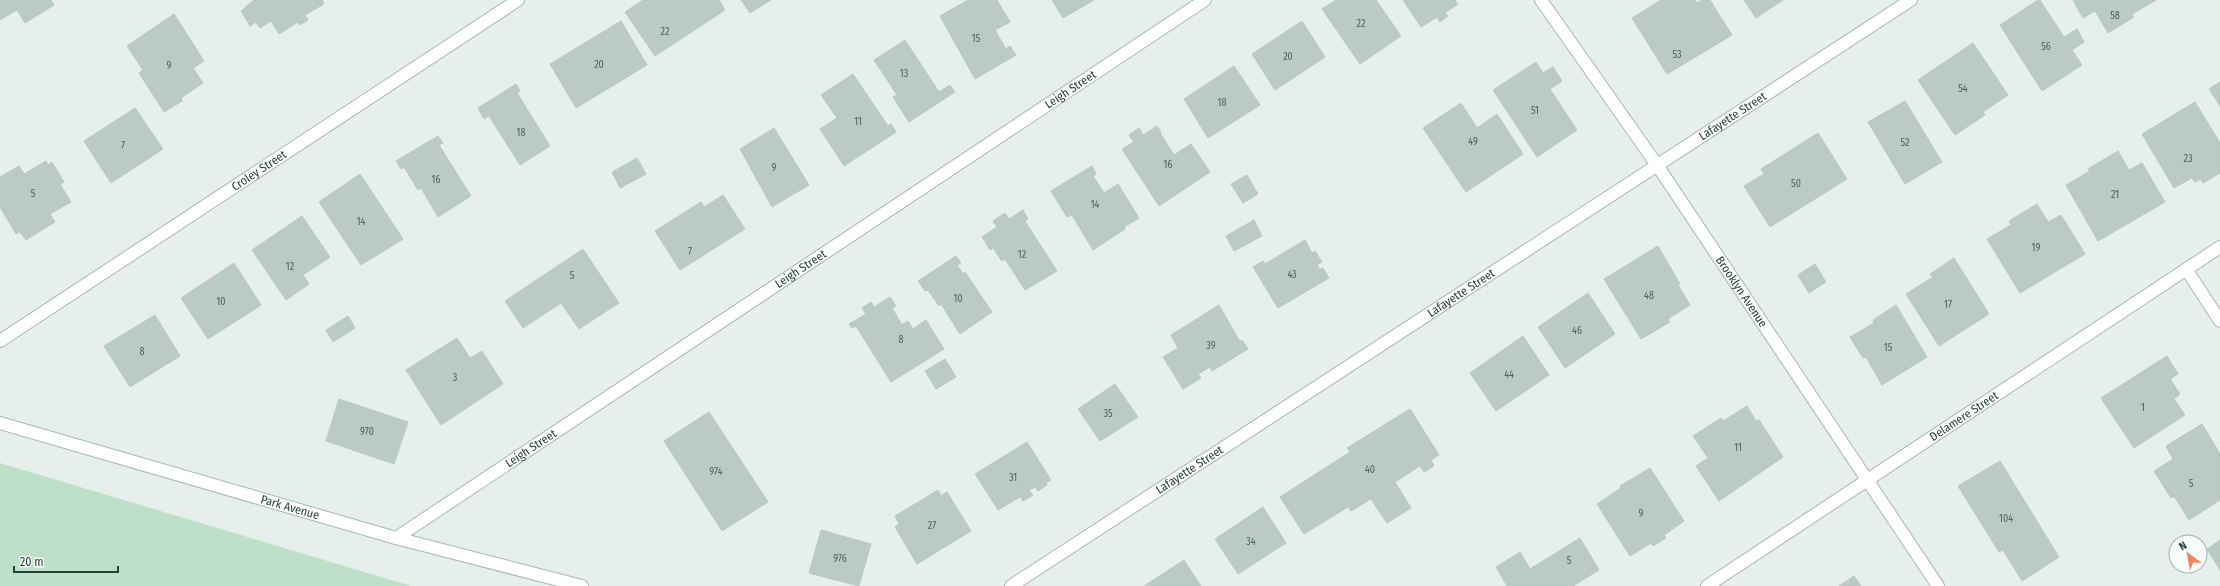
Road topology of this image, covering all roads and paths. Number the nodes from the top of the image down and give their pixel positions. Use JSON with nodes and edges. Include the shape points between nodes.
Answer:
{"nodes":[{"id":1,"x":518,"y":0,"type":"edge"},
{"id":2,"x":1205,"y":0,"type":"edge"},
{"id":3,"x":1540,"y":0,"type":"edge"},
{"id":4,"x":1911,"y":0,"type":"edge"},
{"id":5,"x":1657,"y":165,"type":"junction"},
{"id":6,"x":2220,"y":247,"type":"edge"},
{"id":7,"x":2186,"y":269,"type":"junction"},
{"id":8,"x":2220,"y":321,"type":"edge"},
{"id":9,"x":0,"y":341,"type":"edge"},
{"id":10,"x":0,"y":423,"type":"edge"},
{"id":11,"x":1867,"y":479,"type":"junction"},
{"id":12,"x":396,"y":538,"type":"junction"},
{"id":13,"x":582,"y":586,"type":"edge"},
{"id":14,"x":1011,"y":586,"type":"edge"},
{"id":15,"x":1707,"y":586,"type":"edge"},
{"id":16,"x":1938,"y":586,"type":"edge"}],
"edges":[{"from":1,"to":9,"type":"street","name":"Croley Street"},
{"from":2,"to":12,"type":"street","name":"Leigh Street"},
{"from":3,"to":5,"type":"street","name":"Brooklyn Avenue"},
{"from":4,"to":5,"type":"street","name":"Lafayette Street"},
{"from":5,"to":11,"type":"street","name":"Brooklyn Avenue"},
{"from":5,"to":14,"type":"street","name":"Lafayette Street"},
{"from":6,"to":7,"type":"street","name":"Delamere Street"},
{"from":7,"to":8,"type":"street"},
{"from":7,"to":11,"type":"street","name":"Delamere Street"},
{"from":10,"to":12,"type":"street","name":"Park Avenue"},
{"from":11,"to":15,"type":"street","name":"Delamere Street"},
{"from":11,"to":16,"type":"street","name":"Brooklyn Avenue"},
{"from":12,"to":13,"type":"street","name":"Park Avenue"}]}
